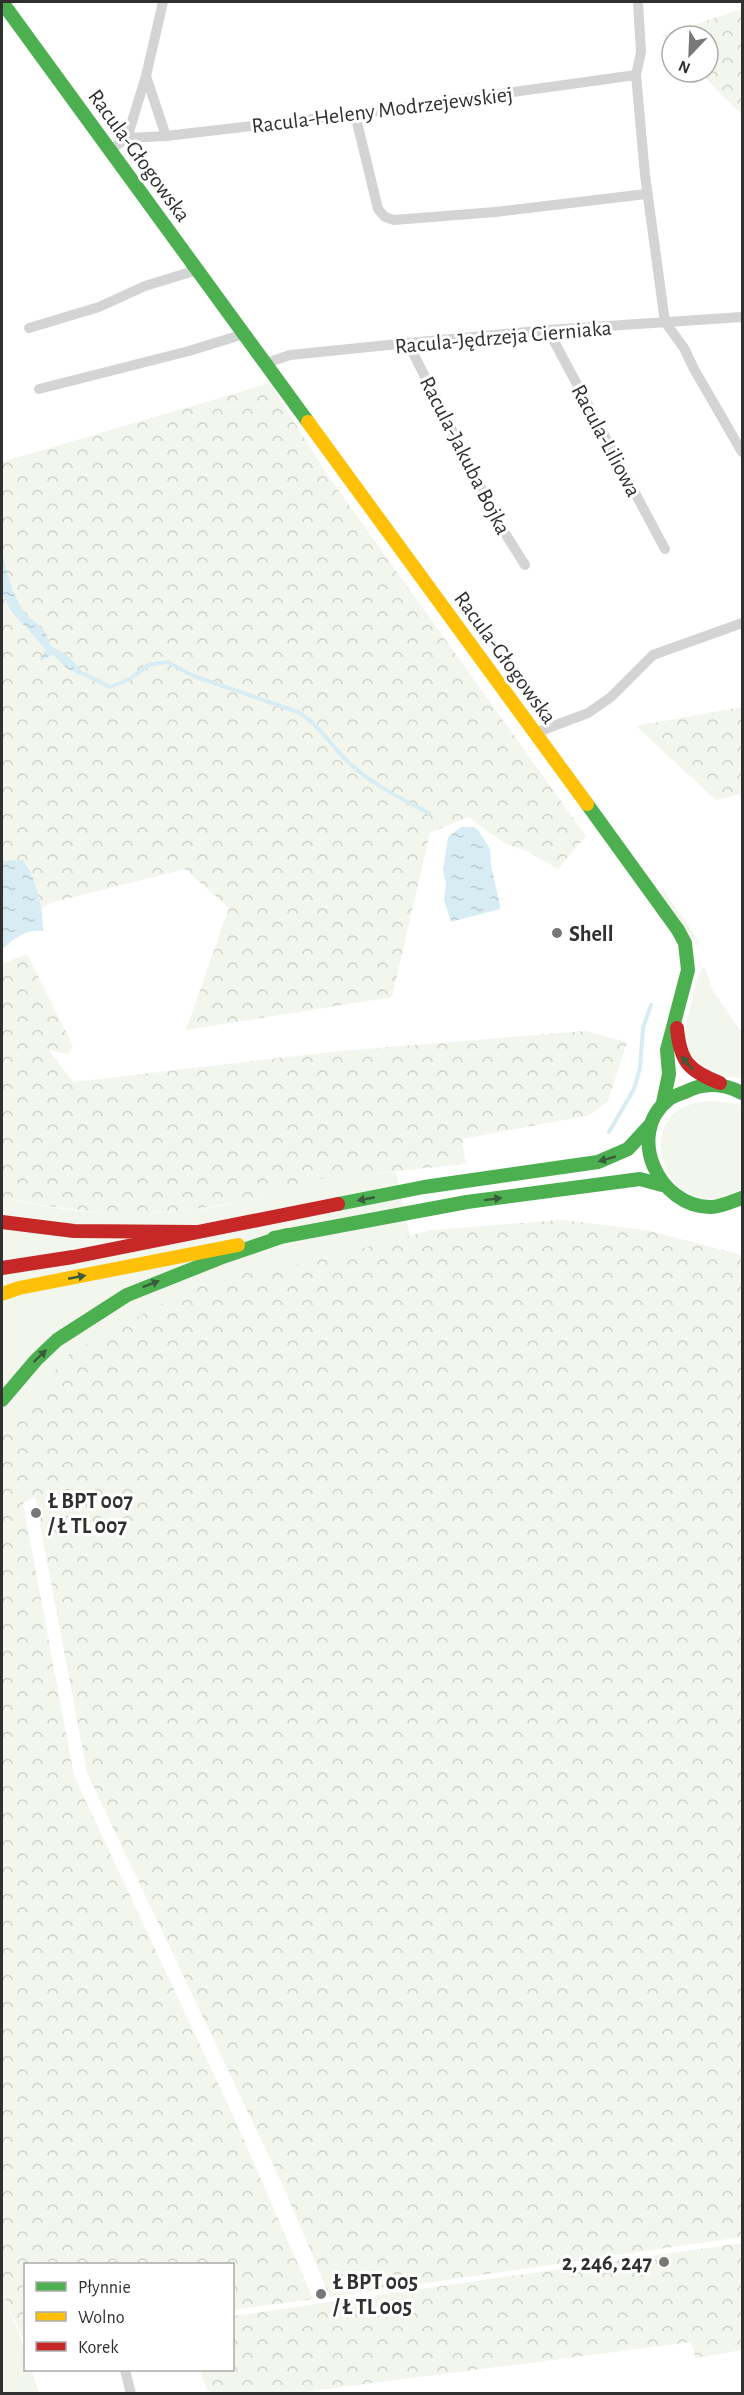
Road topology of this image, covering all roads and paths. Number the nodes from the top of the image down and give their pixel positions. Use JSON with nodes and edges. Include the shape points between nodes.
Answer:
{"nodes":[{"id":1,"x":2,"y":2,"type":"edge"},
{"id":2,"x":163,"y":2,"type":"edge"},
{"id":3,"x":638,"y":2,"type":"edge"},
{"id":4,"x":636,"y":75,"type":"junction"},
{"id":5,"x":146,"y":76,"type":"junction"},
{"id":6,"x":355,"y":114,"type":"junction"},
{"id":7,"x":166,"y":136,"type":"junction"},
{"id":8,"x":127,"y":138,"type":"junction"},
{"id":9,"x":110,"y":150,"type":"junction"},
{"id":10,"x":646,"y":194,"type":"junction"},
{"id":11,"x":197,"y":270,"type":"junction"},
{"id":12,"x":742,"y":317,"type":"edge"},
{"id":13,"x":666,"y":322,"type":"junction"},
{"id":14,"x":29,"y":328,"type":"dead end"},
{"id":15,"x":548,"y":330,"type":"junction"},
{"id":16,"x":244,"y":334,"type":"junction"},
{"id":17,"x":408,"y":344,"type":"junction"},
{"id":18,"x":266,"y":363,"type":"junction"},
{"id":19,"x":39,"y":388,"type":"dead end"},
{"id":20,"x":742,"y":452,"type":"edge"},
{"id":21,"x":665,"y":549,"type":"dead end"},
{"id":22,"x":525,"y":565,"type":"dead end"},
{"id":23,"x":742,"y":623,"type":"edge"},
{"id":24,"x":535,"y":734,"type":"junction"},
{"id":25,"x":676,"y":1020,"type":"junction"},
{"id":26,"x":737,"y":1089,"type":"edge"},
{"id":27,"x":663,"y":1103,"type":"junction"},
{"id":28,"x":650,"y":1125,"type":"junction"},
{"id":29,"x":662,"y":1185,"type":"junction"},
{"id":30,"x":739,"y":1201,"type":"edge"},
{"id":31,"x":2,"y":1222,"type":"edge"},
{"id":32,"x":195,"y":1232,"type":"junction"},
{"id":33,"x":287,"y":1235,"type":"junction"},
{"id":34,"x":2,"y":1268,"type":"edge"},
{"id":35,"x":2,"y":1294,"type":"edge"},
{"id":36,"x":2,"y":1400,"type":"edge"},
{"id":37,"x":125,"y":2371,"type":"edge"},
{"id":38,"x":131,"y":2394,"type":"edge"}],
"edges":[{"from":1,"to":9,"type":"main road","name":"Racula-Głogowska"},
{"from":2,"to":5,"type":"street"},
{"from":3,"to":4,"type":"street","via":[[641,52]]},
{"from":4,"to":6,"type":"street","name":"Racula-Heleny Modrzejewskiej"},
{"from":4,"to":10,"type":"street"},
{"from":5,"to":7,"type":"street"},
{"from":5,"to":8,"type":"street"},
{"from":6,"to":7,"type":"street","name":"Racula-Heleny Modrzejewskiej"},
{"from":6,"to":10,"type":"street","via":[[378,209],[385,217],[495,212]]},
{"from":7,"to":8,"type":"street","name":"Racula-Heleny Modrzejewskiej"},
{"from":8,"to":9,"type":"street"},
{"from":9,"to":11,"type":"main road","name":"Racula-Głogowska"},
{"from":10,"to":13,"type":"street"},
{"from":11,"to":14,"type":"street"},
{"from":11,"to":16,"type":"main road","name":"Racula-Głogowska"},
{"from":12,"to":13,"type":"street","name":"Racula-Jędrzeja Cierniaka"},
{"from":13,"to":15,"type":"street","name":"Racula-Jędrzeja Cierniaka"},
{"from":13,"to":20,"type":"street"},
{"from":15,"to":17,"type":"street","name":"Racula-Jędrzeja Cierniaka"},
{"from":15,"to":21,"type":"street","name":"Racula-Liliowa"},
{"from":16,"to":18,"type":"main road","name":"Racula-Głogowska"},
{"from":16,"to":19,"type":"street"},
{"from":17,"to":18,"type":"street","name":"Racula-Jędrzeja Cierniaka","via":[[290,355]]},
{"from":17,"to":22,"type":"street","name":"Racula-Jakuba Bojka","via":[[498,522]]},
{"from":18,"to":24,"type":"main road","name":"Racula-Głogowska"},
{"from":23,"to":24,"type":"street","via":[[653,655],[611,697],[588,712]]},
{"from":24,"to":25,"type":"main road","name":"Racula-Głogowska","via":[[664,908],[685,943],[688,970]]},
{"from":26,"to":25,"type":"main road","name":"Racula-Głogowska","one_way":true,"via":[[694,1072],[686,1064],[680,1055]]},
{"from":25,"to":27,"type":"main road","name":"Racula-Głogowska","via":[[668,1050],[669,1074]]},
{"from":26,"to":27,"type":"main road","via":[[703,1085],[689,1088]]},
{"from":27,"to":28,"type":"main road"},
{"from":28,"to":29,"type":"main road","via":[[650,1161]]},
{"from":28,"to":32,"type":"main road","one_way":true,"via":[[634,1147],[598,1162],[424,1187]]},
{"from":29,"to":30,"type":"main road","via":[[694,1206],[713,1208]]},
{"from":33,"to":29,"type":"main road","one_way":true,"via":[[467,1202],[640,1179]]},
{"from":31,"to":32,"type":"main road","via":[[102,1234]]},
{"from":32,"to":34,"type":"main road"},
{"from":35,"to":33,"type":"main road","one_way":true},
{"from":36,"to":33,"type":"main road","one_way":true,"via":[[57,1340],[127,1295]]},
{"from":37,"to":38,"type":"street"}]}
